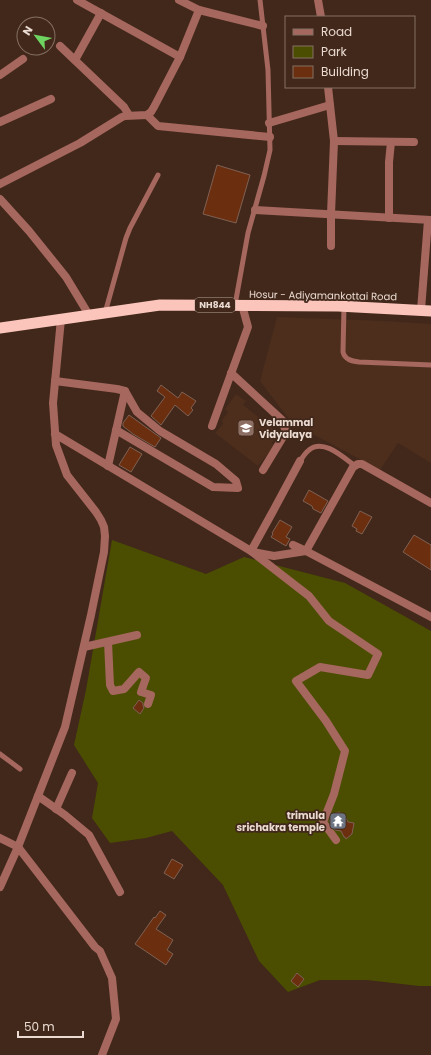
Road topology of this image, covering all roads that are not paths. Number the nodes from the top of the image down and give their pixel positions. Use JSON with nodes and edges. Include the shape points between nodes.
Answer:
{"nodes":[{"id":1,"x":77,"y":0,"type":"edge"},
{"id":2,"x":179,"y":0,"type":"edge"},
{"id":3,"x":260,"y":0,"type":"edge"},
{"id":4,"x":318,"y":0,"type":"edge"},
{"id":5,"x":199,"y":10,"type":"junction"},
{"id":6,"x":101,"y":14,"type":"junction"},
{"id":7,"x":321,"y":16,"type":"edge"},
{"id":8,"x":263,"y":26,"type":"junction"},
{"id":9,"x":60,"y":46,"type":"dead end"},
{"id":10,"x":180,"y":57,"type":"junction"},
{"id":11,"x":23,"y":59,"type":"dead end"},
{"id":12,"x":75,"y":60,"type":"junction"},
{"id":13,"x":0,"y":74,"type":"edge"},
{"id":14,"x":328,"y":88,"type":"edge"},
{"id":15,"x":51,"y":98,"type":"dead end"},
{"id":16,"x":330,"y":105,"type":"junction"},
{"id":17,"x":129,"y":115,"type":"junction"},
{"id":18,"x":147,"y":115,"type":"junction"},
{"id":19,"x":0,"y":122,"type":"edge"},
{"id":20,"x":269,"y":123,"type":"junction"},
{"id":21,"x":270,"y":137,"type":"junction"},
{"id":22,"x":334,"y":141,"type":"junction"},
{"id":23,"x":391,"y":142,"type":"junction"},
{"id":24,"x":414,"y":142,"type":"dead end"},
{"id":25,"x":158,"y":175,"type":"dead end"},
{"id":26,"x":0,"y":184,"type":"edge"},
{"id":27,"x":0,"y":199,"type":"edge"},
{"id":28,"x":255,"y":210,"type":"junction"},
{"id":29,"x":331,"y":214,"type":"junction"},
{"id":30,"x":389,"y":218,"type":"junction"},
{"id":31,"x":430,"y":220,"type":"edge"},
{"id":32,"x":331,"y":246,"type":"dead end"},
{"id":33,"x":238,"y":305,"type":"junction"},
{"id":34,"x":344,"y":306,"type":"junction"},
{"id":35,"x":426,"y":310,"type":"edge"},
{"id":36,"x":105,"y":313,"type":"junction"},
{"id":37,"x":89,"y":315,"type":"junction"},
{"id":38,"x":61,"y":319,"type":"junction"},
{"id":39,"x":0,"y":328,"type":"edge"},
{"id":40,"x":431,"y":365,"type":"edge"},
{"id":41,"x":232,"y":373,"type":"junction"},
{"id":42,"x":55,"y":381,"type":"junction"},
{"id":43,"x":125,"y":391,"type":"junction"},
{"id":44,"x":212,"y":426,"type":"dead end"},
{"id":45,"x":116,"y":430,"type":"junction"},
{"id":46,"x":55,"y":434,"type":"junction"},
{"id":47,"x":300,"y":460,"type":"joint"},
{"id":48,"x":108,"y":466,"type":"junction"},
{"id":49,"x":355,"y":466,"type":"junction"},
{"id":50,"x":263,"y":470,"type":"dead end"},
{"id":51,"x":431,"y":503,"type":"edge"},
{"id":52,"x":293,"y":545,"type":"dead end"},
{"id":53,"x":251,"y":551,"type":"junction"},
{"id":54,"x":306,"y":551,"type":"junction"},
{"id":55,"x":431,"y":618,"type":"edge"},
{"id":56,"x":137,"y":635,"type":"dead end"},
{"id":57,"x":108,"y":642,"type":"junction"},
{"id":58,"x":84,"y":647,"type":"junction"},
{"id":59,"x":148,"y":704,"type":"dead end"},
{"id":60,"x":0,"y":754,"type":"edge"},
{"id":61,"x":20,"y":769,"type":"dead end"},
{"id":62,"x":72,"y":773,"type":"dead end"},
{"id":63,"x":38,"y":796,"type":"junction"},
{"id":64,"x":56,"y":809,"type":"junction"},
{"id":65,"x":0,"y":838,"type":"edge"},
{"id":66,"x":336,"y":840,"type":"dead end"},
{"id":67,"x":18,"y":847,"type":"junction"},
{"id":68,"x":0,"y":887,"type":"edge"},
{"id":69,"x":120,"y":892,"type":"dead end"},
{"id":70,"x":102,"y":1055,"type":"edge"}],
"edges":[{"from":1,"to":6,"type":"street"},
{"from":2,"to":5,"type":"street"},
{"from":3,"to":8,"type":"lane"},
{"from":4,"to":7,"type":"street"},
{"from":5,"to":8,"type":"street"},
{"from":5,"to":10,"type":"street"},
{"from":6,"to":10,"type":"street"},
{"from":6,"to":12,"type":"street"},
{"from":8,"to":20,"type":"lane","via":[[268,70]]},
{"from":9,"to":12,"type":"street"},
{"from":10,"to":18,"type":"street","via":[[154,107]]},
{"from":11,"to":13,"type":"street"},
{"from":12,"to":17,"type":"street","via":[[124,107]]},
{"from":14,"to":16,"type":"street"},
{"from":15,"to":19,"type":"street"},
{"from":16,"to":20,"type":"street"},
{"from":16,"to":22,"type":"street"},
{"from":17,"to":18,"type":"street"},
{"from":17,"to":26,"type":"street","via":[[80,144]]},
{"from":18,"to":21,"type":"street","via":[[158,126]]},
{"from":20,"to":21,"type":"lane"},
{"from":21,"to":28,"type":"lane","via":[[270,150]]},
{"from":22,"to":23,"type":"street"},
{"from":22,"to":29,"type":"street"},
{"from":23,"to":24,"type":"street"},
{"from":23,"to":30,"type":"street"},
{"from":25,"to":36,"type":"lane","via":[[126,238]]},
{"from":27,"to":37,"type":"street","via":[[66,277]]},
{"from":28,"to":29,"type":"street"},
{"from":28,"to":33,"type":"lane","via":[[248,233]]},
{"from":29,"to":30,"type":"street"},
{"from":29,"to":32,"type":"street"},
{"from":30,"to":31,"type":"street"},
{"from":31,"to":35,"type":"street"},
{"from":33,"to":34,"type":"highway","name":"Hosur - Adiyamankottai Road","number":"NH844"},
{"from":33,"to":36,"type":"highway","name":"Hosur - Adiyamankottai Road","number":"NH844","via":[[160,305]]},
{"from":33,"to":41,"type":"street","via":[[248,327]]},
{"from":34,"to":35,"type":"highway","name":"Hosur - Adiyamankottai Road","number":"NH844"},
{"from":34,"to":40,"type":"lane","via":[[344,356],[360,362]]},
{"from":36,"to":37,"type":"highway","name":"Hosur - Adiyamankottai Road","number":"NH844"},
{"from":37,"to":38,"type":"highway","name":"Hosur - Adiyamankottai Road","number":"NH844"},
{"from":38,"to":39,"type":"highway","name":"Hosur - Adiyamankottai Road","number":"NH844"},
{"from":38,"to":42,"type":"street"},
{"from":41,"to":44,"type":"street"},
{"from":41,"to":50,"type":"street","via":[[282,420],[286,432]]},
{"from":42,"to":43,"type":"street"},
{"from":42,"to":46,"type":"street"},
{"from":43,"to":45,"type":"street"},
{"from":43,"to":45,"type":"street","via":[[137,412],[160,431],[216,464],[236,481],[238,488],[214,487]]},
{"from":45,"to":48,"type":"street"},
{"from":46,"to":48,"type":"street"},
{"from":46,"to":58,"type":"street","via":[[56,445],[67,475],[96,512],[104,527],[104,552]]},
{"from":47,"to":49,"type":"lane","via":[[316,446],[339,454]]},
{"from":47,"to":53,"type":"street"},
{"from":48,"to":53,"type":"street"},
{"from":49,"to":51,"type":"street","via":[[362,464]]},
{"from":49,"to":54,"type":"street"},
{"from":52,"to":54,"type":"street"},
{"from":53,"to":54,"type":"street","via":[[274,556]]},
{"from":53,"to":66,"type":"street","via":[[309,596],[329,621],[378,654],[368,675],[320,667],[296,681],[345,752],[334,794],[323,822]]},
{"from":54,"to":55,"type":"street"},
{"from":56,"to":57,"type":"street"},
{"from":57,"to":58,"type":"street"},
{"from":57,"to":59,"type":"street","via":[[110,685],[113,691],[124,689],[139,672],[146,678],[141,692],[151,695]]},
{"from":58,"to":63,"type":"street","via":[[65,727]]},
{"from":60,"to":61,"type":"lane"},
{"from":62,"to":64,"type":"street"},
{"from":63,"to":64,"type":"street"},
{"from":63,"to":67,"type":"street"},
{"from":64,"to":69,"type":"street","via":[[89,835]]},
{"from":65,"to":67,"type":"street"},
{"from":67,"to":68,"type":"street"},
{"from":67,"to":70,"type":"street","via":[[100,951],[112,978],[116,1019]]}]}
